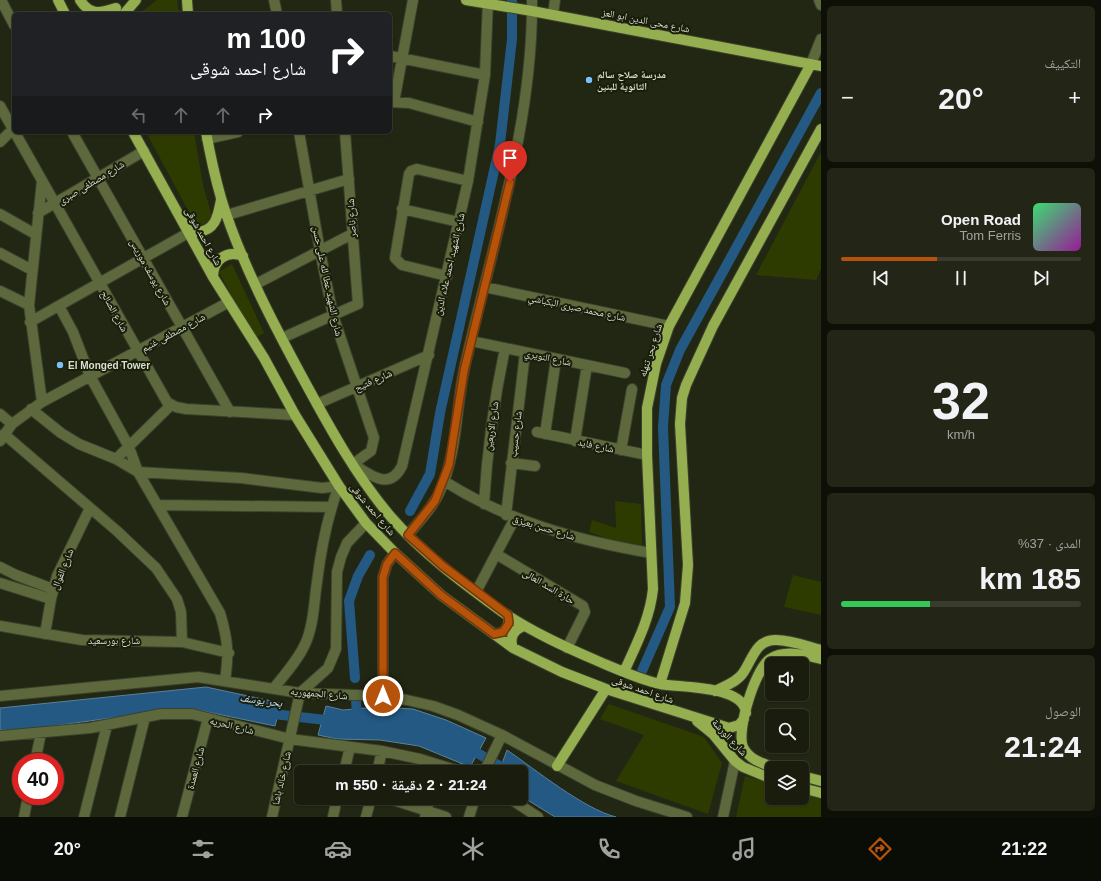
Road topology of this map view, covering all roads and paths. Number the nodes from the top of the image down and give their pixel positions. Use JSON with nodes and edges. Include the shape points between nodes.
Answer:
{"nodes":[{"id":1,"x":1,"y":0,"type":"edge"},
{"id":2,"x":58,"y":0,"type":"edge"},
{"id":3,"x":80,"y":0,"type":"edge"},
{"id":4,"x":136,"y":0,"type":"edge"},
{"id":5,"x":187,"y":0,"type":"edge"},
{"id":6,"x":274,"y":0,"type":"edge"},
{"id":7,"x":336,"y":0,"type":"edge"},
{"id":8,"x":413,"y":0,"type":"edge"},
{"id":9,"x":466,"y":0,"type":"edge"},
{"id":10,"x":532,"y":0,"type":"edge"},
{"id":11,"x":554,"y":0,"type":"edge"},
{"id":12,"x":819,"y":0,"type":"edge"},
{"id":13,"x":488,"y":2,"type":"edge"},
{"id":14,"x":821,"y":5,"type":"edge"},
{"id":15,"x":119,"y":9,"type":"edge"},
{"id":16,"x":532,"y":11,"type":"junction"},
{"id":17,"x":64,"y":12,"type":"edge"},
{"id":18,"x":94,"y":12,"type":"edge"},
{"id":19,"x":105,"y":12,"type":"edge"},
{"id":20,"x":188,"y":12,"type":"edge"},
{"id":21,"x":277,"y":12,"type":"edge"},
{"id":22,"x":337,"y":12,"type":"edge"},
{"id":23,"x":553,"y":14,"type":"junction"},
{"id":24,"x":12,"y":21,"type":"edge"},
{"id":25,"x":821,"y":39,"type":"edge"},
{"id":26,"x":392,"y":56,"type":"edge"},
{"id":27,"x":402,"y":58,"type":"junction"},
{"id":28,"x":816,"y":65,"type":"edge"},
{"id":29,"x":485,"y":75,"type":"junction"},
{"id":30,"x":392,"y":102,"type":"edge"},
{"id":31,"x":1,"y":108,"type":"edge"},
{"id":32,"x":478,"y":122,"type":"junction"},
{"id":33,"x":12,"y":127,"type":"edge"},
{"id":34,"x":12,"y":130,"type":"edge"},
{"id":35,"x":821,"y":130,"type":"edge"},
{"id":36,"x":16,"y":134,"type":"edge"},
{"id":37,"x":73,"y":134,"type":"edge"},
{"id":38,"x":134,"y":134,"type":"edge"},
{"id":39,"x":217,"y":134,"type":"edge"},
{"id":40,"x":299,"y":134,"type":"edge"},
{"id":41,"x":345,"y":134,"type":"edge"},
{"id":42,"x":206,"y":135,"type":"edge"},
{"id":43,"x":0,"y":142,"type":"edge"},
{"id":44,"x":144,"y":151,"type":"junction"},
{"id":45,"x":98,"y":178,"type":"junction"},
{"id":46,"x":349,"y":179,"type":"junction"},
{"id":47,"x":42,"y":181,"type":"junction"},
{"id":48,"x":468,"y":181,"type":"junction"},
{"id":49,"x":310,"y":192,"type":"junction"},
{"id":50,"x":222,"y":200,"type":"junction"},
{"id":51,"x":54,"y":204,"type":"junction"},
{"id":52,"x":402,"y":209,"type":"junction"},
{"id":53,"x":38,"y":212,"type":"junction"},
{"id":54,"x":0,"y":214,"type":"edge"},
{"id":55,"x":228,"y":216,"type":"junction"},
{"id":56,"x":459,"y":222,"type":"junction"},
{"id":57,"x":187,"y":230,"type":"junction"},
{"id":58,"x":36,"y":234,"type":"junction"},
{"id":59,"x":352,"y":234,"type":"junction"},
{"id":60,"x":320,"y":251,"type":"junction"},
{"id":61,"x":0,"y":253,"type":"edge"},
{"id":62,"x":243,"y":256,"type":"junction"},
{"id":63,"x":143,"y":257,"type":"junction"},
{"id":64,"x":32,"y":270,"type":"junction"},
{"id":65,"x":447,"y":276,"type":"junction"},
{"id":66,"x":213,"y":277,"type":"junction"},
{"id":67,"x":99,"y":283,"type":"junction"},
{"id":68,"x":256,"y":284,"type":"junction"},
{"id":69,"x":484,"y":287,"type":"junction"},
{"id":70,"x":0,"y":291,"type":"edge"},
{"id":71,"x":229,"y":302,"type":"junction"},
{"id":72,"x":29,"y":304,"type":"junction"},
{"id":73,"x":59,"y":306,"type":"junction"},
{"id":74,"x":333,"y":315,"type":"junction"},
{"id":75,"x":30,"y":322,"type":"junction"},
{"id":76,"x":669,"y":326,"type":"junction"},
{"id":77,"x":182,"y":327,"type":"junction"},
{"id":78,"x":282,"y":338,"type":"junction"},
{"id":79,"x":471,"y":341,"type":"junction"},
{"id":80,"x":505,"y":348,"type":"junction"},
{"id":81,"x":137,"y":351,"type":"junction"},
{"id":82,"x":525,"y":353,"type":"junction"},
{"id":83,"x":429,"y":355,"type":"junction"},
{"id":84,"x":556,"y":359,"type":"junction"},
{"id":85,"x":587,"y":365,"type":"junction"},
{"id":86,"x":626,"y":373,"type":"dead end"},
{"id":87,"x":90,"y":376,"type":"junction"},
{"id":88,"x":356,"y":387,"type":"junction"},
{"id":89,"x":632,"y":389,"type":"dead end"},
{"id":90,"x":42,"y":402,"type":"junction"},
{"id":91,"x":317,"y":404,"type":"junction"},
{"id":92,"x":171,"y":405,"type":"junction"},
{"id":93,"x":32,"y":409,"type":"junction"},
{"id":94,"x":230,"y":412,"type":"junction"},
{"id":95,"x":0,"y":414,"type":"edge"},
{"id":96,"x":295,"y":415,"type":"junction"},
{"id":97,"x":12,"y":424,"type":"junction"},
{"id":98,"x":2,"y":438,"type":"edge"},
{"id":99,"x":575,"y":441,"type":"junction"},
{"id":100,"x":129,"y":447,"type":"junction"},
{"id":101,"x":621,"y":450,"type":"junction"},
{"id":102,"x":647,"y":455,"type":"junction"},
{"id":103,"x":116,"y":459,"type":"junction"},
{"id":104,"x":511,"y":463,"type":"junction"},
{"id":105,"x":352,"y":464,"type":"junction"},
{"id":106,"x":535,"y":466,"type":"dead end"},
{"id":107,"x":138,"y":472,"type":"junction"},
{"id":108,"x":444,"y":481,"type":"junction"},
{"id":109,"x":339,"y":486,"type":"junction"},
{"id":110,"x":484,"y":504,"type":"junction"},
{"id":111,"x":157,"y":505,"type":"junction"},
{"id":112,"x":331,"y":507,"type":"junction"},
{"id":113,"x":90,"y":508,"type":"junction"},
{"id":114,"x":510,"y":516,"type":"junction"},
{"id":115,"x":366,"y":523,"type":"junction"},
{"id":116,"x":408,"y":535,"type":"junction"},
{"id":117,"x":395,"y":553,"type":"junction"},
{"id":118,"x":651,"y":553,"type":"junction"},
{"id":119,"x":496,"y":554,"type":"junction"},
{"id":120,"x":0,"y":567,"type":"edge"},
{"id":121,"x":0,"y":583,"type":"edge"},
{"id":122,"x":53,"y":589,"type":"junction"},
{"id":123,"x":476,"y":592,"type":"junction"},
{"id":124,"x":51,"y":599,"type":"junction"},
{"id":125,"x":508,"y":615,"type":"junction"},
{"id":126,"x":0,"y":626,"type":"edge"},
{"id":127,"x":525,"y":626,"type":"junction"},
{"id":128,"x":45,"y":634,"type":"junction"},
{"id":129,"x":494,"y":634,"type":"junction"},
{"id":130,"x":768,"y":641,"type":"junction"},
{"id":131,"x":182,"y":642,"type":"junction"},
{"id":132,"x":513,"y":648,"type":"junction"},
{"id":133,"x":567,"y":648,"type":"junction"},
{"id":134,"x":821,"y":650,"type":"edge"},
{"id":135,"x":229,"y":653,"type":"junction"},
{"id":136,"x":771,"y":657,"type":"edge"},
{"id":137,"x":775,"y":657,"type":"edge"},
{"id":138,"x":821,"y":659,"type":"edge"},
{"id":139,"x":765,"y":665,"type":"edge"},
{"id":140,"x":624,"y":672,"type":"junction"},
{"id":141,"x":225,"y":681,"type":"junction"},
{"id":142,"x":660,"y":684,"type":"junction"},
{"id":143,"x":274,"y":688,"type":"junction"},
{"id":144,"x":606,"y":689,"type":"junction"},
{"id":145,"x":714,"y":691,"type":"junction"},
{"id":146,"x":300,"y":693,"type":"junction"},
{"id":147,"x":0,"y":696,"type":"edge"},
{"id":148,"x":383,"y":696,"type":"junction"},
{"id":149,"x":745,"y":716,"type":"junction"},
{"id":150,"x":145,"y":717,"type":"junction"},
{"id":151,"x":208,"y":718,"type":"junction"},
{"id":152,"x":694,"y":718,"type":"junction"},
{"id":153,"x":107,"y":725,"type":"junction"},
{"id":154,"x":41,"y":733,"type":"junction"},
{"id":155,"x":502,"y":735,"type":"junction"},
{"id":156,"x":0,"y":736,"type":"edge"},
{"id":157,"x":290,"y":739,"type":"junction"},
{"id":158,"x":350,"y":747,"type":"junction"},
{"id":159,"x":382,"y":751,"type":"junction"},
{"id":160,"x":37,"y":753,"type":"edge"},
{"id":161,"x":735,"y":761,"type":"junction"},
{"id":162,"x":765,"y":764,"type":"edge"},
{"id":163,"x":346,"y":765,"type":"edge"},
{"id":164,"x":379,"y":765,"type":"edge"},
{"id":165,"x":429,"y":765,"type":"edge"},
{"id":166,"x":487,"y":765,"type":"edge"},
{"id":167,"x":557,"y":766,"type":"junction"},
{"id":168,"x":765,"y":776,"type":"edge"},
{"id":169,"x":809,"y":778,"type":"edge"},
{"id":170,"x":821,"y":781,"type":"edge"},
{"id":171,"x":809,"y":790,"type":"edge"},
{"id":172,"x":821,"y":793,"type":"edge"},
{"id":173,"x":26,"y":805,"type":"edge"},
{"id":174,"x":336,"y":805,"type":"edge"},
{"id":175,"x":369,"y":805,"type":"edge"},
{"id":176,"x":404,"y":805,"type":"edge"},
{"id":177,"x":472,"y":805,"type":"edge"},
{"id":178,"x":520,"y":805,"type":"edge"},
{"id":179,"x":426,"y":814,"type":"edge"},
{"id":180,"x":24,"y":817,"type":"edge"},
{"id":181,"x":84,"y":817,"type":"edge"},
{"id":182,"x":120,"y":817,"type":"edge"},
{"id":183,"x":182,"y":817,"type":"edge"},
{"id":184,"x":272,"y":817,"type":"edge"},
{"id":185,"x":333,"y":817,"type":"edge"},
{"id":186,"x":366,"y":817,"type":"edge"},
{"id":187,"x":446,"y":817,"type":"edge"},
{"id":188,"x":469,"y":817,"type":"edge"},
{"id":189,"x":538,"y":817,"type":"edge"},
{"id":190,"x":687,"y":817,"type":"edge"},
{"id":191,"x":723,"y":817,"type":"edge"}],
"edges":[{"from":1,"to":24,"type":"street"},
{"from":2,"to":17,"type":"main road"},
{"from":3,"to":18,"type":"main road","via":[[87,9]]},
{"from":4,"to":15,"type":"main road"},
{"from":5,"to":20,"type":"main road"},
{"from":6,"to":21,"type":"street"},
{"from":7,"to":22,"type":"street"},
{"from":8,"to":27,"type":"street"},
{"from":9,"to":13,"type":"main road","name":"شارع محى الدين ابو العز"},
{"from":10,"to":16,"type":"street"},
{"from":11,"to":23,"type":"street"},
{"from":12,"to":14,"type":"street"},
{"from":13,"to":16,"type":"main road","name":"شارع محى الدين ابو العز"},
{"from":13,"to":29,"type":"street","name":"شارع الشهيد احمد علاء الدين"},
{"from":15,"to":19,"type":"main road"},
{"from":16,"to":23,"type":"main road","name":"شارع محى الدين ابو العز"},
{"from":16,"to":69,"type":"street","via":[[525,100],[514,167]]},
{"from":23,"to":28,"type":"main road","name":"شارع محى الدين ابو العز"},
{"from":25,"to":28,"type":"street"},
{"from":26,"to":27,"type":"street"},
{"from":27,"to":29,"type":"street"},
{"from":27,"to":30,"type":"street"},
{"from":28,"to":76,"type":"main road","name":"شارع بحر تنهله"},
{"from":29,"to":32,"type":"street","name":"شارع الشهيد احمد علاء الدين"},
{"from":30,"to":32,"type":"street"},
{"from":31,"to":33,"type":"street","name":"شارع الصالح"},
{"from":32,"to":48,"type":"street","name":"شارع الشهيد احمد علاء الدين"},
{"from":34,"to":43,"type":"street"},
{"from":35,"to":142,"type":"main road","via":[[713,326],[686,385],[680,424],[687,588],[681,620]]},
{"from":36,"to":47,"type":"street","name":"شارع الصالح"},
{"from":37,"to":45,"type":"street","name":"شارع يوسف موريس"},
{"from":38,"to":44,"type":"main road","name":"شارع احمد شوقى"},
{"from":39,"to":42,"type":"street"},
{"from":40,"to":49,"type":"street","name":"شارع الشهيد عطا لله على حسن"},
{"from":41,"to":46,"type":"street","name":"شارع ناصر"},
{"from":42,"to":50,"type":"main road","name":"شارع احمد شوقى"},
{"from":44,"to":45,"type":"street","name":"شارع مصطفى صبرى"},
{"from":44,"to":57,"type":"main road","name":"شارع احمد شوقى"},
{"from":45,"to":51,"type":"street","name":"شارع مصطفى صبرى"},
{"from":45,"to":63,"type":"street","name":"شارع يوسف موريس"},
{"from":46,"to":49,"type":"street"},
{"from":46,"to":59,"type":"street","name":"شارع ناصر"},
{"from":47,"to":51,"type":"street","name":"شارع الصالح"},
{"from":47,"to":53,"type":"street"},
{"from":48,"to":52,"type":"street","via":[[414,169],[409,174]]},
{"from":48,"to":56,"type":"street","name":"شارع الشهيد احمد علاء الدين"},
{"from":49,"to":55,"type":"street"},
{"from":49,"to":60,"type":"street","name":"شارع الشهيد عطا لله على حسن"},
{"from":50,"to":55,"type":"main road","name":"شارع احمد شوقى"},
{"from":50,"to":57,"type":"main road","via":[[217,220],[211,228],[197,232]]},
{"from":51,"to":53,"type":"street","name":"شارع مصطفى صبرى"},
{"from":51,"to":67,"type":"street","name":"شارع الصالح"},
{"from":52,"to":56,"type":"street"},
{"from":52,"to":65,"type":"street","via":[[394,255],[396,261],[402,265]]},
{"from":53,"to":58,"type":"street"},
{"from":54,"to":58,"type":"street"},
{"from":55,"to":62,"type":"main road","name":"شارع احمد شوقى"},
{"from":56,"to":65,"type":"street","name":"شارع الشهيد احمد علاء الدين"},
{"from":57,"to":63,"type":"street"},
{"from":57,"to":66,"type":"main road","name":"شارع احمد شوقى"},
{"from":58,"to":64,"type":"street"},
{"from":59,"to":60,"type":"street"},
{"from":59,"to":74,"type":"street","name":"شارع ناصر","via":[[358,304]]},
{"from":60,"to":68,"type":"street"},
{"from":60,"to":74,"type":"street","name":"شارع الشهيد عطا لله على حسن"},
{"from":61,"to":64,"type":"street"},
{"from":62,"to":66,"type":"main road","via":[[224,255],[214,266]]},
{"from":62,"to":68,"type":"main road","name":"شارع احمد شوقى"},
{"from":63,"to":67,"type":"street"},
{"from":63,"to":77,"type":"street","name":"شارع يوسف موريس"},
{"from":64,"to":72,"type":"street"},
{"from":65,"to":83,"type":"street","name":"شارع الشهيد احمد علاء الدين"},
{"from":66,"to":71,"type":"main road","name":"شارع احمد شوقى"},
{"from":67,"to":73,"type":"street"},
{"from":67,"to":81,"type":"street","name":"شارع الصالح"},
{"from":68,"to":78,"type":"main road","name":"شارع احمد شوقى"},
{"from":69,"to":76,"type":"street","name":"شارع محمد صبرى البكباشي"},
{"from":69,"to":79,"type":"street"},
{"from":70,"to":72,"type":"street"},
{"from":71,"to":77,"type":"street","name":"شارع مصطفى غنيم"},
{"from":71,"to":96,"type":"main road","name":"شارع احمد شوقى"},
{"from":72,"to":75,"type":"street"},
{"from":73,"to":75,"type":"street"},
{"from":73,"to":87,"type":"street","via":[[73,332]]},
{"from":74,"to":78,"type":"street"},
{"from":74,"to":88,"type":"street","name":"شارع الشهيد عطا لله على حسن"},
{"from":75,"to":90,"type":"street"},
{"from":76,"to":102,"type":"main road","name":"شارع بحر تنهله","via":[[650,388],[647,408]]},
{"from":77,"to":81,"type":"street","name":"شارع مصطفى غنيم"},
{"from":77,"to":94,"type":"street","name":"شارع يوسف موريس"},
{"from":78,"to":91,"type":"main road","name":"شارع احمد شوقى"},
{"from":79,"to":80,"type":"street","name":"شارع النويري"},
{"from":79,"to":108,"type":"street"},
{"from":80,"to":82,"type":"street","name":"شارع النويري"},
{"from":80,"to":110,"type":"street","name":"شارع الاربعين","via":[[491,422]]},
{"from":81,"to":87,"type":"street","name":"شارع مصطفى غنيم"},
{"from":81,"to":92,"type":"street","name":"شارع الصالح","via":[[164,398]]},
{"from":82,"to":84,"type":"street","name":"شارع النويري"},
{"from":82,"to":104,"type":"street","name":"شارع حسيب"},
{"from":83,"to":88,"type":"street","name":"شارع فتيح"},
{"from":83,"to":105,"type":"street","name":"شارع الشهيد احمد علاء الدين","via":[[400,472],[391,478],[380,480]]},
{"from":84,"to":85,"type":"street","name":"شارع النويري"},
{"from":84,"to":99,"type":"street","name":"شارع فايد","via":[[541,433]]},
{"from":85,"to":86,"type":"street","name":"شارع النويري"},
{"from":85,"to":99,"type":"street"},
{"from":87,"to":90,"type":"street","name":"شارع مصطفى غنيم"},
{"from":87,"to":100,"type":"street"},
{"from":88,"to":91,"type":"street","name":"شارع فتيح"},
{"from":88,"to":105,"type":"street","name":"شارع الشهيد عطا لله على حسن","via":[[374,442],[368,454]]},
{"from":89,"to":101,"type":"street"},
{"from":90,"to":93,"type":"street","name":"شارع مصطفى غنيم"},
{"from":91,"to":105,"type":"main road","name":"شارع احمد شوقى"},
{"from":92,"to":94,"type":"street","via":[[186,409]]},
{"from":92,"to":100,"type":"street"},
{"from":93,"to":97,"type":"street","name":"شارع مصطفى غنيم"},
{"from":93,"to":103,"type":"street","via":[[61,433]]},
{"from":94,"to":96,"type":"street"},
{"from":95,"to":97,"type":"street"},
{"from":96,"to":109,"type":"main road","name":"شارع احمد شوقى"},
{"from":97,"to":98,"type":"street","name":"شارع مصطفى غنيم"},
{"from":98,"to":113,"type":"street"},
{"from":99,"to":101,"type":"street","name":"شارع فايد"},
{"from":100,"to":103,"type":"street"},
{"from":100,"to":107,"type":"street"},
{"from":101,"to":102,"type":"street","name":"شارع فايد"},
{"from":102,"to":118,"type":"main road","name":"شارع بحر تنهله"},
{"from":103,"to":107,"type":"street"},
{"from":104,"to":106,"type":"street"},
{"from":104,"to":114,"type":"street","name":"شارع حسيب"},
{"from":105,"to":116,"type":"main road","name":"شارع احمد شوقى","via":[[386,511]]},
{"from":107,"to":109,"type":"street","via":[[241,478],[322,488]]},
{"from":107,"to":111,"type":"street"},
{"from":108,"to":110,"type":"street","name":"شارع حسن بعيزق"},
{"from":108,"to":116,"type":"street","via":[[435,501]]},
{"from":109,"to":112,"type":"street"},
{"from":109,"to":115,"type":"main road","name":"شارع احمد شوقى"},
{"from":110,"to":114,"type":"street","name":"شارع حسن بعيزق"},
{"from":111,"to":112,"type":"street"},
{"from":111,"to":135,"type":"street","via":[[220,614]]},
{"from":112,"to":143,"type":"street","via":[[306,642]]},
{"from":113,"to":122,"type":"street","name":"شارع الفوال"},
{"from":113,"to":131,"type":"street","via":[[140,552],[168,584],[181,612]]},
{"from":114,"to":118,"type":"street","name":"شارع حسن بعيزق","via":[[581,538]]},
{"from":114,"to":119,"type":"street"},
{"from":115,"to":117,"type":"main road","name":"شارع احمد شوقى"},
{"from":115,"to":146,"type":"street","via":[[347,543],[340,557],[337,572],[337,637],[333,658],[328,668]]},
{"from":116,"to":123,"type":"main road","name":"شارع احمد شوقى"},
{"from":117,"to":129,"type":"main road","name":"شارع احمد شوقى","via":[[441,595]]},
{"from":117,"to":148,"type":"street","via":[[387,564],[383,577]]},
{"from":118,"to":140,"type":"main road","name":"شارع بحر تنهله","via":[[651,606]]},
{"from":119,"to":123,"type":"street"},
{"from":119,"to":133,"type":"street","name":"حارة السد العالى","via":[[583,606],[585,612]]},
{"from":120,"to":122,"type":"street"},
{"from":121,"to":124,"type":"street"},
{"from":122,"to":124,"type":"street","name":"شارع الفوال"},
{"from":123,"to":125,"type":"main road","name":"شارع احمد شوقى"},
{"from":124,"to":128,"type":"street","name":"شارع الفوال"},
{"from":125,"to":127,"type":"main road","name":"شارع احمد شوقى"},
{"from":125,"to":129,"type":"main road","via":[[509,623],[506,630]]},
{"from":126,"to":128,"type":"street","name":"شارع بورسعيد"},
{"from":127,"to":132,"type":"main road","via":[[518,628],[513,634]]},
{"from":127,"to":133,"type":"main road","name":"شارع احمد شوقى"},
{"from":128,"to":131,"type":"street","name":"شارع بورسعيد","via":[[82,640]]},
{"from":129,"to":132,"type":"main road","name":"شارع احمد شوقى"},
{"from":130,"to":134,"type":"main road","via":[[784,641]]},
{"from":130,"to":136,"type":"main road"},
{"from":130,"to":145,"type":"main road","via":[[758,647],[743,674]]},
{"from":131,"to":135,"type":"street","name":"شارع بورسعيد"},
{"from":132,"to":144,"type":"main road","name":"شارع احمد شوقى","via":[[562,672]]},
{"from":133,"to":140,"type":"main road","name":"شارع احمد شوقى"},
{"from":135,"to":141,"type":"street"},
{"from":137,"to":138,"type":"main road","via":[[792,653]]},
{"from":139,"to":149,"type":"main road","name":"شارع الورشة","via":[[759,672]]},
{"from":140,"to":142,"type":"main road","name":"شارع احمد شوقى"},
{"from":141,"to":143,"type":"street","name":"شارع الجمهوريه"},
{"from":141,"to":147,"type":"street","name":"شارع الجمهوريه","via":[[198,677]]},
{"from":142,"to":145,"type":"main road","name":"شارع احمد شوقى"},
{"from":143,"to":146,"type":"street","name":"شارع الجمهوريه"},
{"from":144,"to":152,"type":"main road","name":"شارع احمد شوقى"},
{"from":144,"to":167,"type":"main road"},
{"from":145,"to":149,"type":"main road","name":"شارع احمد شوقى","via":[[726,692],[737,698],[745,707]]},
{"from":146,"to":148,"type":"street","name":"شارع الجمهوريه"},
{"from":146,"to":157,"type":"street","name":"شارع خالد باشا"},
{"from":148,"to":155,"type":"street","name":"شارع الجمهوريه","via":[[433,706]]},
{"from":149,"to":152,"type":"main road","name":"شارع احمد شوقى","via":[[739,725],[729,728]]},
{"from":149,"to":162,"type":"main road","name":"شارع الورشة","via":[[741,732],[744,749]]},
{"from":150,"to":151,"type":"street","name":"شارع الحريه","via":[[192,714]]},
{"from":150,"to":153,"type":"street","name":"شارع الحريه"},
{"from":150,"to":182,"type":"street"},
{"from":151,"to":157,"type":"street","name":"شارع الحريه"},
{"from":151,"to":183,"type":"street","name":"شارع العمدة"},
{"from":152,"to":161,"type":"main road","name":"شارع الورشة","via":[[717,738]]},
{"from":153,"to":154,"type":"street","name":"شارع الحريه"},
{"from":153,"to":181,"type":"street"},
{"from":154,"to":156,"type":"street","name":"شارع الحريه"},
{"from":154,"to":160,"type":"street"},
{"from":155,"to":166,"type":"street"},
{"from":155,"to":167,"type":"street","name":"شارع الجمهوريه"},
{"from":157,"to":158,"type":"street","name":"شارع الحريه"},
{"from":157,"to":184,"type":"street","name":"شارع خالد باشا"},
{"from":158,"to":159,"type":"street","name":"شارع الحريه"},
{"from":158,"to":163,"type":"street"},
{"from":159,"to":164,"type":"street"},
{"from":159,"to":165,"type":"street","name":"شارع الحريه"},
{"from":161,"to":168,"type":"main road","name":"شارع الورشة"},
{"from":161,"to":191,"type":"street"},
{"from":167,"to":190,"type":"street","name":"شارع الجمهوريه","via":[[610,791]]},
{"from":169,"to":170,"type":"main road"},
{"from":171,"to":172,"type":"main road"},
{"from":173,"to":180,"type":"street"},
{"from":174,"to":185,"type":"street"},
{"from":175,"to":186,"type":"street"},
{"from":176,"to":179,"type":"street"},
{"from":177,"to":188,"type":"street"},
{"from":178,"to":189,"type":"street"},
{"from":179,"to":187,"type":"street"}]}
